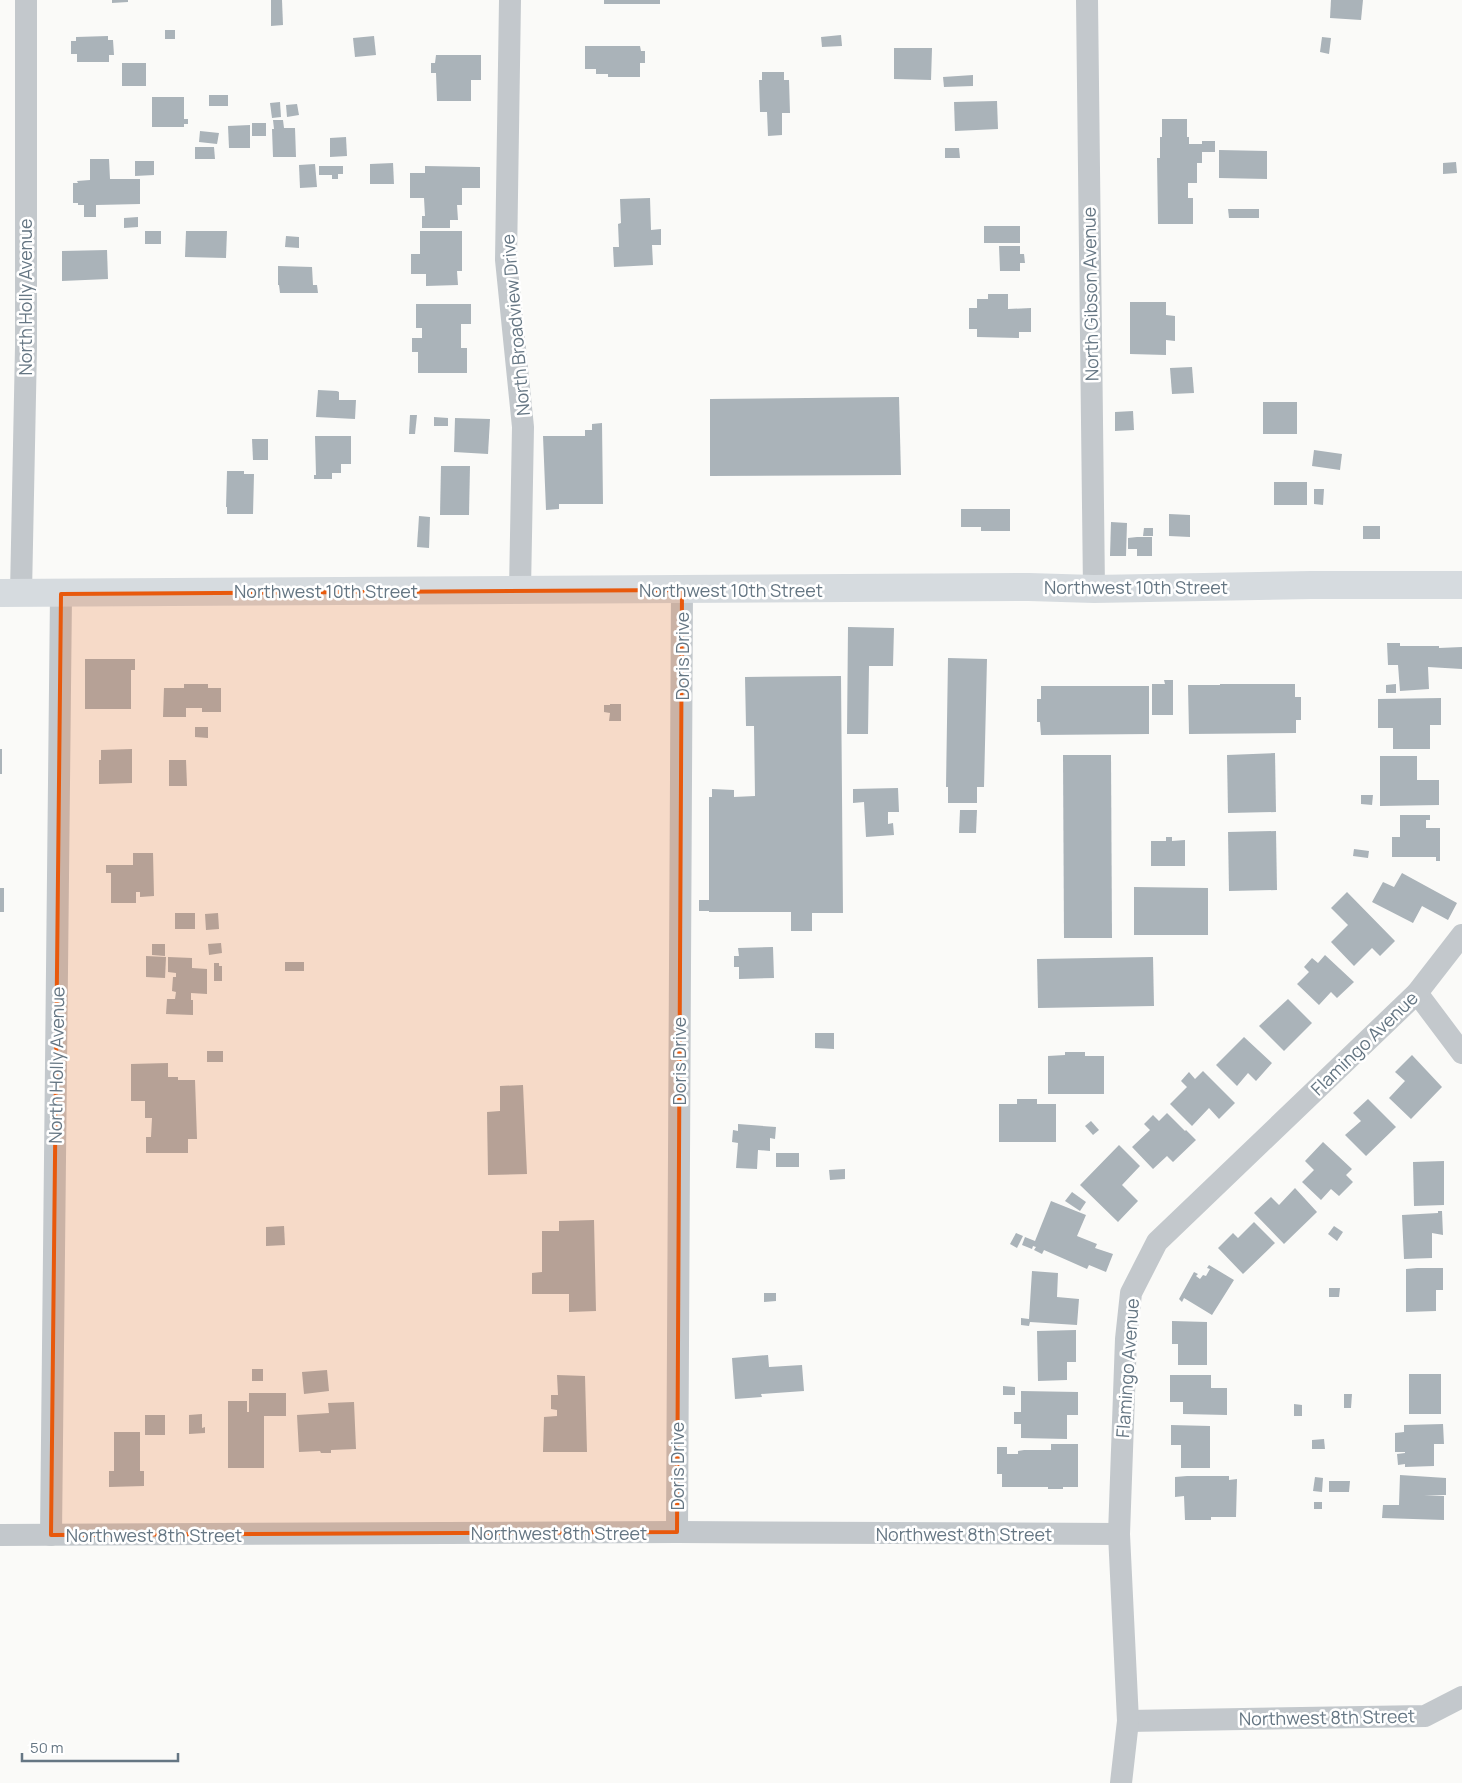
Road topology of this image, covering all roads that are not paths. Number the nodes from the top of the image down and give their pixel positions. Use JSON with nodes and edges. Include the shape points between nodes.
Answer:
{"nodes":[{"id":1,"x":26,"y":0,"type":"edge"},
{"id":2,"x":510,"y":0,"type":"edge"},
{"id":3,"x":1087,"y":0,"type":"edge"},
{"id":4,"x":1462,"y":585,"type":"edge"},
{"id":5,"x":1094,"y":589,"type":"junction"},
{"id":6,"x":520,"y":590,"type":"junction"},
{"id":7,"x":682,"y":590,"type":"junction"},
{"id":8,"x":11,"y":593,"type":"edge"},
{"id":9,"x":61,"y":594,"type":"junction"},
{"id":10,"x":1462,"y":935,"type":"edge"},
{"id":11,"x":1418,"y":993,"type":"junction"},
{"id":12,"x":1462,"y":1053,"type":"edge"},
{"id":13,"x":676,"y":1532,"type":"junction"},
{"id":14,"x":1119,"y":1534,"type":"junction"},
{"id":15,"x":0,"y":1535,"type":"edge"},
{"id":16,"x":50,"y":1535,"type":"junction"},
{"id":17,"x":1462,"y":1697,"type":"edge"},
{"id":18,"x":1128,"y":1720,"type":"junction"},
{"id":19,"x":1120,"y":1783,"type":"edge"}],
"edges":[{"from":1,"to":8,"type":"street","name":"North Holly Avenue","via":[[26,347]]},
{"from":2,"to":6,"type":"street","name":"North Broadview Drive","via":[[506,260],[523,427]]},
{"from":3,"to":5,"type":"street","name":"North Gibson Avenue"},
{"from":4,"to":5,"type":"main road","name":"Northwest 10th Street"},
{"from":5,"to":7,"type":"main road","name":"Northwest 10th Street"},
{"from":6,"to":7,"type":"main road","name":"Northwest 10th Street"},
{"from":6,"to":9,"type":"main road","name":"Northwest 10th Street"},
{"from":7,"to":13,"type":"street","name":"Doris Drive"},
{"from":8,"to":9,"type":"main road","name":"Northwest 10th Street"},
{"from":9,"to":16,"type":"street","name":"North Holly Avenue"},
{"from":10,"to":11,"type":"street","name":"Flamingo Avenue"},
{"from":11,"to":12,"type":"street"},
{"from":11,"to":14,"type":"street","name":"Flamingo Avenue","via":[[1157,1242],[1131,1292],[1126,1338]]},
{"from":13,"to":14,"type":"street","name":"Northwest 8th Street"},
{"from":13,"to":16,"type":"street","name":"Northwest 8th Street"},
{"from":14,"to":18,"type":"street","name":"Flamingo Avenue"},
{"from":15,"to":16,"type":"street","name":"Northwest 8th Street"},
{"from":17,"to":18,"type":"street","name":"Northwest 8th Street","via":[[1425,1716]]},
{"from":18,"to":19,"type":"street","name":"Flamingo Avenue"}]}
